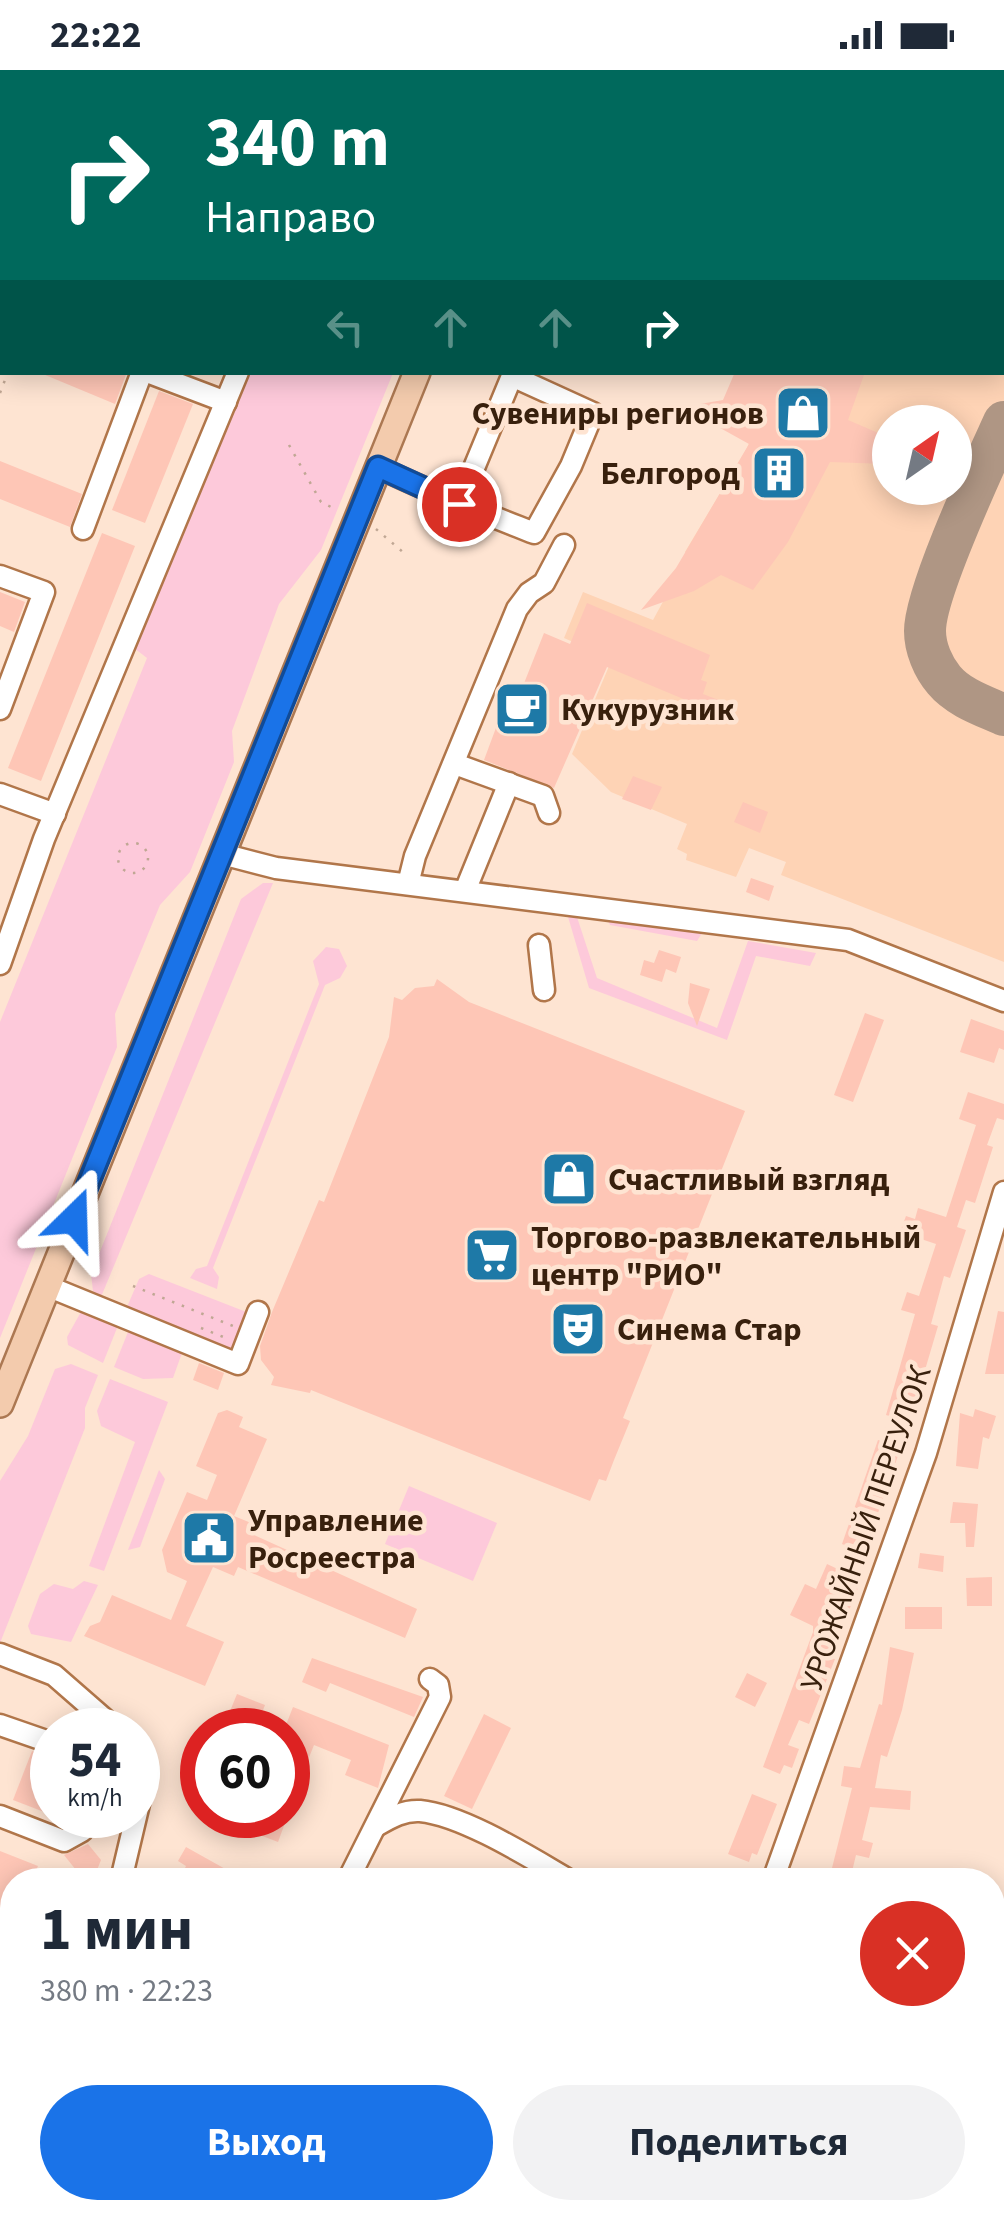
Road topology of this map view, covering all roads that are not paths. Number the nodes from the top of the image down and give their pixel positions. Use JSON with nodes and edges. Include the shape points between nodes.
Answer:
{"nodes":[{"id":1,"x":143,"y":375,"type":"edge"},
{"id":2,"x":152,"y":375,"type":"edge"},
{"id":3,"x":237,"y":375,"type":"edge"},
{"id":4,"x":416,"y":375,"type":"edge"},
{"id":5,"x":226,"y":402,"type":"junction"},
{"id":6,"x":378,"y":467,"type":"junction"},
{"id":7,"x":459,"y":504,"type":"junction"},
{"id":8,"x":82,"y":530,"type":"dead end"},
{"id":9,"x":564,"y":545,"type":"dead end"},
{"id":10,"x":0,"y":576,"type":"edge"},
{"id":11,"x":0,"y":709,"type":"edge"},
{"id":12,"x":456,"y":764,"type":"junction"},
{"id":13,"x":509,"y":783,"type":"junction"},
{"id":14,"x":0,"y":794,"type":"edge"},
{"id":15,"x":549,"y":813,"type":"dead end"},
{"id":16,"x":54,"y":814,"type":"junction"},
{"id":17,"x":222,"y":854,"type":"junction"},
{"id":18,"x":408,"y":884,"type":"junction"},
{"id":19,"x":465,"y":891,"type":"junction"},
{"id":20,"x":539,"y":945,"type":"dead end"},
{"id":21,"x":0,"y":964,"type":"edge"},
{"id":22,"x":544,"y":990,"type":"dead end"},
{"id":23,"x":1004,"y":1001,"type":"edge"},
{"id":24,"x":1004,"y":1192,"type":"edge"},
{"id":25,"x":47,"y":1286,"type":"junction"},
{"id":26,"x":258,"y":1312,"type":"dead end"},
{"id":27,"x":0,"y":1404,"type":"edge"},
{"id":28,"x":0,"y":1654,"type":"edge"},
{"id":29,"x":430,"y":1679,"type":"dead end"},
{"id":30,"x":91,"y":1708,"type":"edge"},
{"id":31,"x":0,"y":1725,"type":"edge"},
{"id":32,"x":30,"y":1736,"type":"edge"},
{"id":33,"x":0,"y":1816,"type":"edge"},
{"id":34,"x":374,"y":1827,"type":"junction"},
{"id":35,"x":30,"y":1828,"type":"edge"},
{"id":36,"x":131,"y":1838,"type":"edge"},
{"id":37,"x":124,"y":1868,"type":"edge"},
{"id":38,"x":354,"y":1868,"type":"edge"},
{"id":39,"x":545,"y":1868,"type":"edge"},
{"id":40,"x":777,"y":1868,"type":"edge"}],
"edges":[{"from":1,"to":8,"type":"street"},
{"from":2,"to":5,"type":"street"},
{"from":3,"to":5,"type":"street"},
{"from":4,"to":6,"type":"main road"},
{"from":5,"to":16,"type":"street"},
{"from":6,"to":7,"type":"street"},
{"from":6,"to":17,"type":"main road"},
{"from":7,"to":7,"type":"street","via":[[512,376],[593,414],[534,533]]},
{"from":9,"to":12,"type":"street","via":[[544,584],[517,609]]},
{"from":10,"to":11,"type":"street","via":[[44,592]]},
{"from":12,"to":13,"type":"street"},
{"from":12,"to":18,"type":"street"},
{"from":13,"to":15,"type":"street","via":[[548,798]]},
{"from":13,"to":19,"type":"street"},
{"from":14,"to":16,"type":"street"},
{"from":16,"to":21,"type":"street"},
{"from":17,"to":18,"type":"street","via":[[276,868]]},
{"from":17,"to":25,"type":"main road"},
{"from":18,"to":19,"type":"street"},
{"from":19,"to":23,"type":"street","via":[[848,940]]},
{"from":20,"to":22,"type":"street"},
{"from":24,"to":40,"type":"street","name":"УРОЖАЙНЫЙ ПЕРЕУЛОК","via":[[926,1452]]},
{"from":25,"to":26,"type":"street","via":[[127,1300],[238,1364]]},
{"from":25,"to":27,"type":"main road"},
{"from":28,"to":30,"type":"street","via":[[46,1672]]},
{"from":29,"to":34,"type":"street","via":[[440,1698]]},
{"from":31,"to":32,"type":"street"},
{"from":33,"to":35,"type":"street"},
{"from":34,"to":38,"type":"street"},
{"from":34,"to":39,"type":"street","via":[[419,1811]]},
{"from":36,"to":37,"type":"street"}]}
